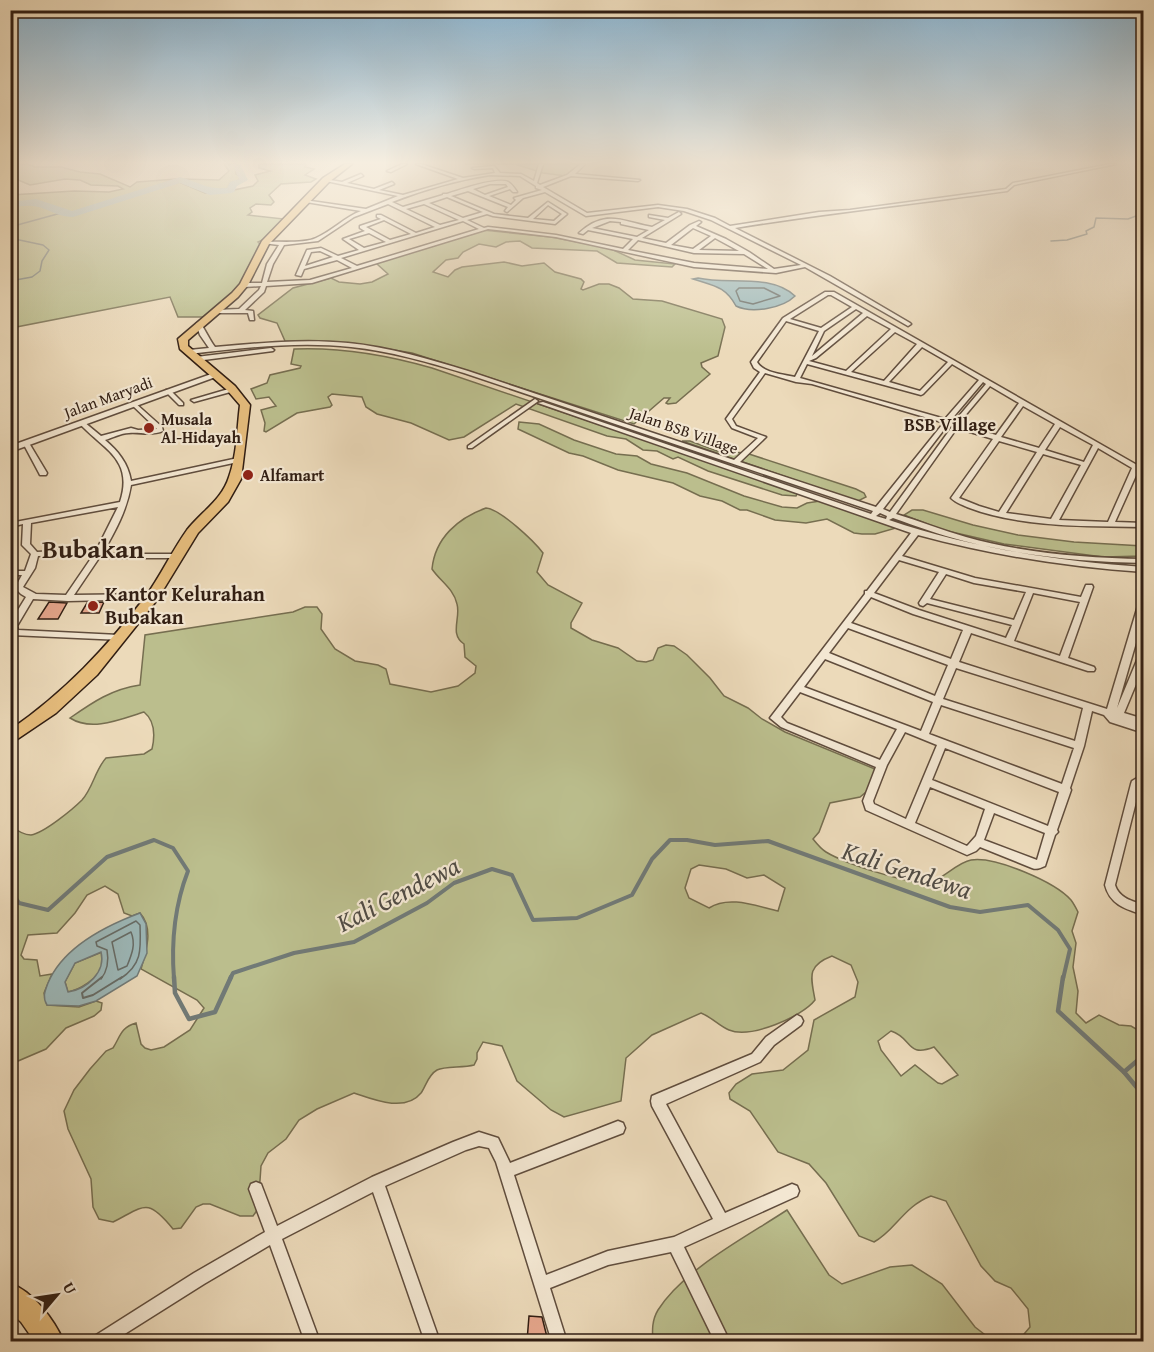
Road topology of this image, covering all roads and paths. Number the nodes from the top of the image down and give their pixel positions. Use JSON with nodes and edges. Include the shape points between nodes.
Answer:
{"nodes":[{"id":1,"x":281,"y":227,"type":"edge"},
{"id":2,"x":333,"y":227,"type":"edge"},
{"id":3,"x":364,"y":227,"type":"edge"},
{"id":4,"x":401,"y":227,"type":"edge"},
{"id":5,"x":439,"y":227,"type":"edge"},
{"id":6,"x":480,"y":227,"type":"edge"},
{"id":7,"x":487,"y":227,"type":"edge"},
{"id":8,"x":644,"y":227,"type":"edge"},
{"id":9,"x":655,"y":227,"type":"edge"},
{"id":10,"x":691,"y":227,"type":"edge"},
{"id":11,"x":695,"y":227,"type":"edge"},
{"id":12,"x":732,"y":227,"type":"edge"},
{"id":13,"x":587,"y":228,"type":"joint"},
{"id":14,"x":485,"y":229,"type":"junction"},
{"id":15,"x":653,"y":229,"type":"junction"},
{"id":16,"x":369,"y":231,"type":"junction"},
{"id":17,"x":581,"y":232,"type":"dead end"},
{"id":18,"x":415,"y":234,"type":"junction"},
{"id":19,"x":715,"y":236,"type":"junction"},
{"id":20,"x":640,"y":237,"type":"junction"},
{"id":21,"x":709,"y":240,"type":"junction"},
{"id":22,"x":388,"y":241,"type":"junction"},
{"id":23,"x":727,"y":242,"type":"junction"},
{"id":24,"x":265,"y":243,"type":"junction"},
{"id":25,"x":669,"y":243,"type":"junction"},
{"id":26,"x":282,"y":244,"type":"junction"},
{"id":27,"x":361,"y":249,"type":"junction"},
{"id":28,"x":624,"y":250,"type":"junction"},
{"id":29,"x":694,"y":251,"type":"junction"},
{"id":30,"x":747,"y":253,"type":"junction"},
{"id":31,"x":337,"y":258,"type":"junction"},
{"id":32,"x":253,"y":264,"type":"junction"},
{"id":33,"x":270,"y":264,"type":"junction"},
{"id":34,"x":806,"y":266,"type":"junction"},
{"id":35,"x":303,"y":268,"type":"junction"},
{"id":36,"x":356,"y":268,"type":"junction"},
{"id":37,"x":776,"y":271,"type":"junction"},
{"id":38,"x":299,"y":274,"type":"dead end"},
{"id":39,"x":265,"y":284,"type":"junction"},
{"id":40,"x":244,"y":285,"type":"junction"},
{"id":41,"x":856,"y":307,"type":"junction"},
{"id":42,"x":242,"y":311,"type":"junction"},
{"id":43,"x":216,"y":312,"type":"junction"},
{"id":44,"x":867,"y":312,"type":"junction"},
{"id":45,"x":252,"y":319,"type":"dead end"},
{"id":46,"x":785,"y":319,"type":"junction"},
{"id":47,"x":199,"y":324,"type":"junction"},
{"id":48,"x":908,"y":324,"type":"dead end"},
{"id":49,"x":895,"y":329,"type":"junction"},
{"id":50,"x":822,"y":330,"type":"junction"},
{"id":51,"x":921,"y":344,"type":"junction"},
{"id":52,"x":213,"y":349,"type":"junction"},
{"id":53,"x":193,"y":356,"type":"junction"},
{"id":54,"x":807,"y":360,"type":"junction"},
{"id":55,"x":951,"y":362,"type":"junction"},
{"id":56,"x":763,"y":370,"type":"junction"},
{"id":57,"x":848,"y":372,"type":"junction"},
{"id":58,"x":217,"y":375,"type":"junction"},
{"id":59,"x":796,"y":380,"type":"junction"},
{"id":60,"x":982,"y":380,"type":"junction"},
{"id":61,"x":885,"y":383,"type":"junction"},
{"id":62,"x":990,"y":384,"type":"junction"},
{"id":63,"x":232,"y":390,"type":"junction"},
{"id":64,"x":168,"y":392,"type":"junction"},
{"id":65,"x":194,"y":400,"type":"dead end"},
{"id":66,"x":535,"y":401,"type":"junction"},
{"id":67,"x":1022,"y":403,"type":"junction"},
{"id":68,"x":134,"y":404,"type":"junction"},
{"id":69,"x":181,"y":404,"type":"dead end"},
{"id":70,"x":82,"y":423,"type":"junction"},
{"id":71,"x":945,"y":423,"type":"junction"},
{"id":72,"x":1059,"y":423,"type":"junction"},
{"id":73,"x":956,"y":426,"type":"junction"},
{"id":74,"x":997,"y":438,"type":"junction"},
{"id":75,"x":100,"y":439,"type":"junction"},
{"id":76,"x":26,"y":443,"type":"junction"},
{"id":77,"x":1097,"y":444,"type":"junction"},
{"id":78,"x":470,"y":447,"type":"dead end"},
{"id":79,"x":10,"y":449,"type":"edge"},
{"id":80,"x":1040,"y":450,"type":"junction"},
{"id":81,"x":238,"y":460,"type":"junction"},
{"id":82,"x":736,"y":462,"type":"junction"},
{"id":83,"x":1084,"y":464,"type":"junction"},
{"id":84,"x":1140,"y":470,"type":"edge"},
{"id":85,"x":43,"y":473,"type":"dead end"},
{"id":86,"x":130,"y":483,"type":"junction"},
{"id":87,"x":885,"y":501,"type":"junction"},
{"id":88,"x":123,"y":504,"type":"junction"},
{"id":89,"x":898,"y":505,"type":"junction"},
{"id":90,"x":875,"y":513,"type":"junction"},
{"id":91,"x":1002,"y":513,"type":"junction"},
{"id":92,"x":889,"y":518,"type":"junction"},
{"id":93,"x":27,"y":521,"type":"junction"},
{"id":94,"x":1054,"y":521,"type":"junction"},
{"id":95,"x":10,"y":525,"type":"edge"},
{"id":96,"x":1110,"y":525,"type":"junction"},
{"id":97,"x":1143,"y":525,"type":"edge"},
{"id":98,"x":916,"y":532,"type":"junction"},
{"id":99,"x":96,"y":553,"type":"junction"},
{"id":100,"x":35,"y":554,"type":"junction"},
{"id":101,"x":177,"y":556,"type":"junction"},
{"id":102,"x":896,"y":557,"type":"junction"},
{"id":103,"x":1142,"y":565,"type":"edge"},
{"id":104,"x":943,"y":572,"type":"junction"},
{"id":105,"x":10,"y":573,"type":"edge"},
{"id":106,"x":28,"y":573,"type":"junction"},
{"id":107,"x":1089,"y":587,"type":"dead end"},
{"id":108,"x":1030,"y":591,"type":"junction"},
{"id":109,"x":868,"y":593,"type":"junction"},
{"id":110,"x":31,"y":596,"type":"junction"},
{"id":111,"x":152,"y":597,"type":"junction"},
{"id":112,"x":68,"y":598,"type":"junction"},
{"id":113,"x":1143,"y":599,"type":"edge"},
{"id":114,"x":925,"y":600,"type":"junction"},
{"id":115,"x":1085,"y":600,"type":"junction"},
{"id":116,"x":916,"y":612,"type":"junction"},
{"id":117,"x":1017,"y":624,"type":"junction"},
{"id":118,"x":848,"y":625,"type":"junction"},
{"id":119,"x":968,"y":629,"type":"junction"},
{"id":120,"x":119,"y":638,"type":"junction"},
{"id":121,"x":1009,"y":642,"type":"junction"},
{"id":122,"x":1143,"y":653,"type":"edge"},
{"id":123,"x":824,"y":655,"type":"junction"},
{"id":124,"x":1063,"y":660,"type":"junction"},
{"id":125,"x":952,"y":663,"type":"junction"},
{"id":126,"x":1091,"y":669,"type":"dead end"},
{"id":127,"x":798,"y":688,"type":"junction"},
{"id":128,"x":937,"y":700,"type":"junction"},
{"id":129,"x":1088,"y":707,"type":"junction"},
{"id":130,"x":1116,"y":715,"type":"junction"},
{"id":131,"x":1143,"y":723,"type":"edge"},
{"id":132,"x":903,"y":726,"type":"junction"},
{"id":133,"x":1143,"y":730,"type":"edge"},
{"id":134,"x":924,"y":735,"type":"junction"},
{"id":135,"x":10,"y":738,"type":"edge"},
{"id":136,"x":943,"y":742,"type":"junction"},
{"id":137,"x":1079,"y":747,"type":"junction"},
{"id":138,"x":882,"y":765,"type":"junction"},
{"id":139,"x":1143,"y":778,"type":"edge"},
{"id":140,"x":927,"y":782,"type":"junction"},
{"id":141,"x":1066,"y":790,"type":"junction"},
{"id":142,"x":991,"y":808,"type":"junction"},
{"id":143,"x":909,"y":825,"type":"junction"},
{"id":144,"x":1053,"y":832,"type":"junction"},
{"id":145,"x":978,"y":842,"type":"junction"},
{"id":146,"x":1143,"y":910,"type":"edge"},
{"id":147,"x":797,"y":1022,"type":"dead end"},
{"id":148,"x":618,"y":1128,"type":"dead end"},
{"id":149,"x":505,"y":1172,"type":"junction"},
{"id":150,"x":377,"y":1182,"type":"junction"},
{"id":151,"x":256,"y":1189,"type":"dead end"},
{"id":152,"x":792,"y":1191,"type":"dead end"},
{"id":153,"x":722,"y":1222,"type":"junction"},
{"id":154,"x":273,"y":1235,"type":"junction"},
{"id":155,"x":675,"y":1244,"type":"junction"},
{"id":156,"x":542,"y":1284,"type":"junction"},
{"id":157,"x":10,"y":1295,"type":"edge"},
{"id":158,"x":20,"y":1313,"type":"edge"},
{"id":159,"x":51,"y":1341,"type":"edge"},
{"id":160,"x":98,"y":1341,"type":"edge"},
{"id":161,"x":313,"y":1341,"type":"edge"},
{"id":162,"x":434,"y":1341,"type":"edge"},
{"id":163,"x":560,"y":1341,"type":"edge"},
{"id":164,"x":723,"y":1341,"type":"edge"}],
"edges":[{"from":1,"to":24,"type":"main road"},
{"from":2,"to":26,"type":"street","via":[[316,240]]},
{"from":3,"to":16,"type":"street"},
{"from":4,"to":18,"type":"street"},
{"from":5,"to":18,"type":"street"},
{"from":6,"to":14,"type":"street"},
{"from":7,"to":14,"type":"street"},
{"from":8,"to":15,"type":"street"},
{"from":9,"to":15,"type":"street"},
{"from":10,"to":25,"type":"street"},
{"from":11,"to":19,"type":"street"},
{"from":12,"to":34,"type":"street"},
{"from":13,"to":17,"type":"street"},
{"from":13,"to":20,"type":"street"},
{"from":14,"to":28,"type":"street","via":[[556,236]]},
{"from":14,"to":36,"type":"street"},
{"from":15,"to":20,"type":"street"},
{"from":16,"to":22,"type":"street"},
{"from":16,"to":27,"type":"street","via":[[345,239]]},
{"from":18,"to":22,"type":"street"},
{"from":19,"to":21,"type":"street"},
{"from":19,"to":23,"type":"street"},
{"from":20,"to":25,"type":"street"},
{"from":20,"to":28,"type":"street"},
{"from":21,"to":23,"type":"street"},
{"from":21,"to":29,"type":"street"},
{"from":22,"to":27,"type":"street"},
{"from":23,"to":30,"type":"street"},
{"from":24,"to":26,"type":"street"},
{"from":24,"to":32,"type":"main road"},
{"from":25,"to":29,"type":"street"},
{"from":26,"to":33,"type":"street"},
{"from":27,"to":31,"type":"street"},
{"from":28,"to":37,"type":"street","via":[[694,265]]},
{"from":29,"to":30,"type":"street"},
{"from":30,"to":37,"type":"street"},
{"from":31,"to":35,"type":"street"},
{"from":31,"to":35,"type":"street","via":[[320,249],[310,250]]},
{"from":31,"to":36,"type":"street"},
{"from":32,"to":33,"type":"street"},
{"from":32,"to":40,"type":"main road"},
{"from":33,"to":39,"type":"street"},
{"from":34,"to":37,"type":"street"},
{"from":34,"to":48,"type":"street"},
{"from":35,"to":38,"type":"street"},
{"from":36,"to":39,"type":"street","via":[[310,282]]},
{"from":39,"to":40,"type":"street"},
{"from":39,"to":42,"type":"street"},
{"from":40,"to":43,"type":"main road"},
{"from":41,"to":44,"type":"street"},
{"from":41,"to":46,"type":"street","via":[[827,293]]},
{"from":41,"to":50,"type":"street"},
{"from":42,"to":43,"type":"street"},
{"from":42,"to":45,"type":"street","via":[[252,313]]},
{"from":43,"to":47,"type":"main road"},
{"from":44,"to":49,"type":"street"},
{"from":44,"to":54,"type":"street"},
{"from":46,"to":50,"type":"street"},
{"from":46,"to":56,"type":"street","via":[[754,362]]},
{"from":47,"to":52,"type":"street"},
{"from":47,"to":53,"type":"main road","via":[[183,339],[183,347]]},
{"from":49,"to":51,"type":"street"},
{"from":49,"to":57,"type":"street"},
{"from":50,"to":54,"type":"street"},
{"from":51,"to":55,"type":"street"},
{"from":51,"to":61,"type":"street"},
{"from":52,"to":53,"type":"street","name":"Jalan BSB Village"},
{"from":52,"to":82,"type":"street","name":"Jalan BSB Village","via":[[333,344],[409,355]]},
{"from":53,"to":58,"type":"main road"},
{"from":53,"to":66,"type":"street","via":[[284,349],[348,350],[433,367]]},
{"from":54,"to":57,"type":"street"},
{"from":54,"to":59,"type":"street"},
{"from":55,"to":60,"type":"street"},
{"from":55,"to":61,"type":"street","via":[[921,393]]},
{"from":56,"to":59,"type":"street"},
{"from":56,"to":82,"type":"street","via":[[729,419],[734,427],[763,437]]},
{"from":57,"to":61,"type":"street"},
{"from":58,"to":63,"type":"main road"},
{"from":58,"to":64,"type":"street","name":"Jalan Maryadi"},
{"from":59,"to":71,"type":"street"},
{"from":60,"to":62,"type":"street"},
{"from":60,"to":71,"type":"street"},
{"from":62,"to":67,"type":"street"},
{"from":62,"to":73,"type":"street"},
{"from":63,"to":65,"type":"street"},
{"from":63,"to":81,"type":"main road","via":[[246,409]]},
{"from":64,"to":68,"type":"street","name":"Jalan Maryadi"},
{"from":64,"to":69,"type":"street"},
{"from":66,"to":78,"type":"street"},
{"from":66,"to":90,"type":"street"},
{"from":67,"to":72,"type":"street"},
{"from":67,"to":74,"type":"street"},
{"from":68,"to":70,"type":"street","name":"Jalan Maryadi"},
{"from":68,"to":75,"type":"street","via":[[160,431],[129,430]]},
{"from":70,"to":75,"type":"street"},
{"from":70,"to":76,"type":"street","name":"Jalan Maryadi"},
{"from":71,"to":73,"type":"street"},
{"from":71,"to":87,"type":"street"},
{"from":72,"to":77,"type":"street"},
{"from":72,"to":80,"type":"street"},
{"from":73,"to":74,"type":"street"},
{"from":73,"to":89,"type":"street"},
{"from":74,"to":80,"type":"street"},
{"from":74,"to":91,"type":"street","via":[[955,498],[976,508]]},
{"from":75,"to":86,"type":"street","via":[[123,464]]},
{"from":76,"to":79,"type":"street","name":"Jalan Maryadi"},
{"from":76,"to":85,"type":"street"},
{"from":77,"to":83,"type":"street"},
{"from":77,"to":84,"type":"street"},
{"from":80,"to":83,"type":"street"},
{"from":80,"to":91,"type":"street"},
{"from":81,"to":86,"type":"street"},
{"from":81,"to":101,"type":"main road","via":[[235,479],[224,499],[193,531]]},
{"from":82,"to":90,"type":"street","name":"Jalan BSB Village"},
{"from":83,"to":94,"type":"street"},
{"from":84,"to":96,"type":"street"},
{"from":86,"to":88,"type":"street"},
{"from":87,"to":89,"type":"street"},
{"from":87,"to":90,"type":"street"},
{"from":88,"to":93,"type":"street"},
{"from":88,"to":99,"type":"street","via":[[118,520]]},
{"from":89,"to":92,"type":"street"},
{"from":90,"to":92,"type":"street"},
{"from":91,"to":94,"type":"street"},
{"from":92,"to":98,"type":"street"},
{"from":92,"to":103,"type":"street","via":[[1006,548]]},
{"from":93,"to":95,"type":"street"},
{"from":93,"to":100,"type":"street","via":[[26,545]]},
{"from":94,"to":96,"type":"street"},
{"from":96,"to":97,"type":"street"},
{"from":98,"to":102,"type":"street"},
{"from":98,"to":103,"type":"street","via":[[1008,555],[1105,568]]},
{"from":99,"to":100,"type":"street"},
{"from":99,"to":101,"type":"street"},
{"from":99,"to":112,"type":"street"},
{"from":100,"to":106,"type":"street"},
{"from":101,"to":111,"type":"main road"},
{"from":102,"to":104,"type":"street"},
{"from":102,"to":109,"type":"street"},
{"from":104,"to":108,"type":"street"},
{"from":104,"to":114,"type":"street"},
{"from":105,"to":106,"type":"street"},
{"from":106,"to":110,"type":"street","via":[[20,588]]},
{"from":107,"to":115,"type":"street"},
{"from":108,"to":115,"type":"street"},
{"from":108,"to":117,"type":"street"},
{"from":109,"to":116,"type":"street"},
{"from":109,"to":118,"type":"street"},
{"from":110,"to":112,"type":"street"},
{"from":110,"to":120,"type":"street","via":[[13,626],[14,633]]},
{"from":111,"to":112,"type":"street"},
{"from":111,"to":120,"type":"main road"},
{"from":113,"to":130,"type":"street"},
{"from":114,"to":116,"type":"street"},
{"from":114,"to":117,"type":"street"},
{"from":115,"to":124,"type":"street"},
{"from":116,"to":119,"type":"street"},
{"from":117,"to":121,"type":"street"},
{"from":118,"to":123,"type":"street"},
{"from":118,"to":125,"type":"street"},
{"from":119,"to":121,"type":"street"},
{"from":119,"to":125,"type":"street"},
{"from":120,"to":135,"type":"main road","via":[[81,683]]},
{"from":121,"to":124,"type":"street"},
{"from":122,"to":130,"type":"street"},
{"from":123,"to":127,"type":"street"},
{"from":123,"to":128,"type":"street"},
{"from":124,"to":126,"type":"street"},
{"from":125,"to":128,"type":"street"},
{"from":125,"to":129,"type":"street"},
{"from":127,"to":132,"type":"street"},
{"from":127,"to":138,"type":"street","via":[[776,715],[777,721]]},
{"from":128,"to":134,"type":"street"},
{"from":128,"to":137,"type":"street"},
{"from":129,"to":130,"type":"street"},
{"from":129,"to":137,"type":"street"},
{"from":130,"to":131,"type":"street"},
{"from":130,"to":133,"type":"street"},
{"from":132,"to":134,"type":"street"},
{"from":132,"to":138,"type":"street"},
{"from":134,"to":136,"type":"street"},
{"from":136,"to":140,"type":"street"},
{"from":136,"to":141,"type":"street"},
{"from":137,"to":141,"type":"street"},
{"from":138,"to":143,"type":"street","via":[[868,804]]},
{"from":139,"to":146,"type":"street","via":[[1136,784],[1110,885],[1116,897]]},
{"from":140,"to":142,"type":"street"},
{"from":140,"to":143,"type":"street"},
{"from":141,"to":144,"type":"street"},
{"from":142,"to":144,"type":"street"},
{"from":142,"to":145,"type":"street"},
{"from":143,"to":145,"type":"street","via":[[964,850]]},
{"from":144,"to":145,"type":"street","via":[[1038,865]]},
{"from":147,"to":153,"type":"street","via":[[770,1041],[756,1058],[657,1101]]},
{"from":148,"to":149,"type":"street"},
{"from":149,"to":150,"type":"street","via":[[493,1143],[479,1139]]},
{"from":149,"to":156,"type":"street"},
{"from":150,"to":154,"type":"street"},
{"from":150,"to":162,"type":"street"},
{"from":151,"to":154,"type":"street"},
{"from":152,"to":153,"type":"street"},
{"from":153,"to":155,"type":"street"},
{"from":154,"to":160,"type":"street"},
{"from":154,"to":161,"type":"street"},
{"from":155,"to":156,"type":"street","via":[[608,1258]]},
{"from":155,"to":164,"type":"street"},
{"from":156,"to":163,"type":"street"},
{"from":157,"to":158,"type":"main road"},
{"from":158,"to":159,"type":"main road"}]}
